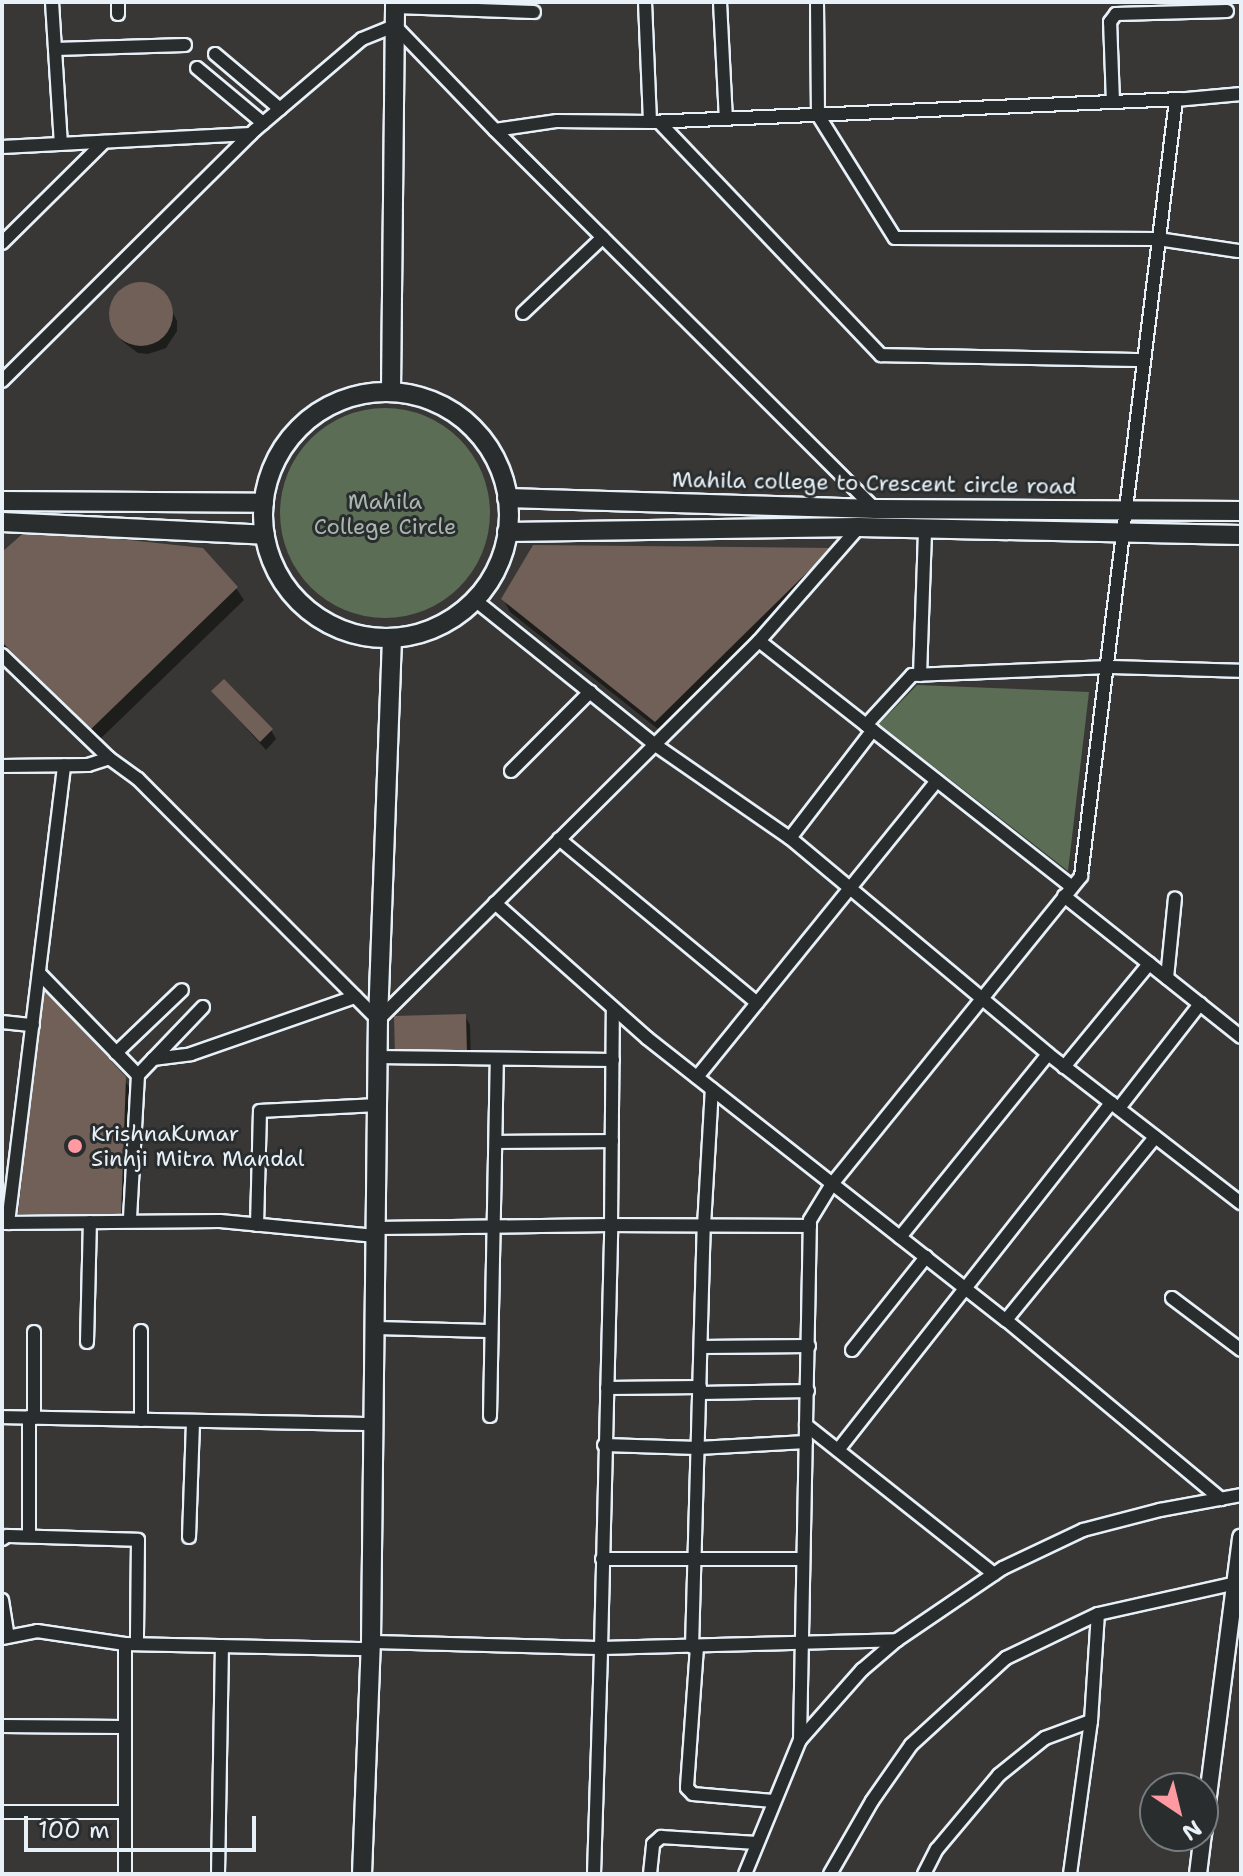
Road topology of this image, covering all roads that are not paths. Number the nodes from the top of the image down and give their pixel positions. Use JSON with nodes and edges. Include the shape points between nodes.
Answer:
{"nodes":[{"id":1,"x":52,"y":2,"type":"edge"},
{"id":2,"x":645,"y":2,"type":"edge"},
{"id":3,"x":720,"y":2,"type":"edge"},
{"id":4,"x":817,"y":2,"type":"edge"},
{"id":5,"x":1227,"y":11,"type":"dead end"},
{"id":6,"x":395,"y":12,"type":"edge"},
{"id":7,"x":534,"y":12,"type":"dead end"},
{"id":8,"x":185,"y":45,"type":"dead end"},
{"id":9,"x":55,"y":49,"type":"junction"},
{"id":10,"x":215,"y":54,"type":"dead end"},
{"id":11,"x":197,"y":68,"type":"dead end"},
{"id":12,"x":1241,"y":94,"type":"edge"},
{"id":13,"x":1195,"y":98,"type":"junction"},
{"id":14,"x":1113,"y":102,"type":"junction"},
{"id":15,"x":280,"y":109,"type":"junction"},
{"id":16,"x":818,"y":115,"type":"junction"},
{"id":17,"x":726,"y":119,"type":"junction"},
{"id":18,"x":654,"y":122,"type":"junction"},
{"id":19,"x":263,"y":123,"type":"junction"},
{"id":20,"x":495,"y":130,"type":"junction"},
{"id":21,"x":251,"y":134,"type":"junction"},
{"id":22,"x":104,"y":142,"type":"junction"},
{"id":23,"x":61,"y":144,"type":"junction"},
{"id":24,"x":2,"y":147,"type":"edge"},
{"id":25,"x":603,"y":237,"type":"junction"},
{"id":26,"x":1158,"y":239,"type":"junction"},
{"id":27,"x":2,"y":243,"type":"edge"},
{"id":28,"x":1238,"y":251,"type":"dead end"},
{"id":29,"x":523,"y":313,"type":"dead end"},
{"id":30,"x":1143,"y":360,"type":"junction"},
{"id":31,"x":2,"y":381,"type":"edge"},
{"id":32,"x":391,"y":391,"type":"junction"},
{"id":33,"x":507,"y":498,"type":"junction"},
{"id":34,"x":2,"y":501,"type":"edge"},
{"id":35,"x":264,"y":503,"type":"junction"},
{"id":36,"x":876,"y":509,"type":"junction"},
{"id":37,"x":1241,"y":511,"type":"edge"},
{"id":38,"x":1123,"y":513,"type":"junction"},
{"id":39,"x":2,"y":522,"type":"edge"},
{"id":40,"x":859,"y":527,"type":"junction"},
{"id":41,"x":925,"y":529,"type":"junction"},
{"id":42,"x":507,"y":532,"type":"junction"},
{"id":43,"x":1121,"y":533,"type":"junction"},
{"id":44,"x":265,"y":535,"type":"junction"},
{"id":45,"x":1241,"y":535,"type":"edge"},
{"id":46,"x":475,"y":600,"type":"junction"},
{"id":47,"x":392,"y":638,"type":"junction"},
{"id":48,"x":759,"y":641,"type":"junction"},
{"id":49,"x":2,"y":655,"type":"edge"},
{"id":50,"x":1109,"y":667,"type":"junction"},
{"id":51,"x":1241,"y":671,"type":"edge"},
{"id":52,"x":920,"y":675,"type":"junction"},
{"id":53,"x":590,"y":692,"type":"junction"},
{"id":54,"x":869,"y":727,"type":"junction"},
{"id":55,"x":654,"y":744,"type":"junction"},
{"id":56,"x":109,"y":758,"type":"junction"},
{"id":57,"x":64,"y":765,"type":"junction"},
{"id":58,"x":2,"y":766,"type":"edge"},
{"id":59,"x":511,"y":771,"type":"dead end"},
{"id":60,"x":937,"y":781,"type":"junction"},
{"id":61,"x":790,"y":838,"type":"junction"},
{"id":62,"x":559,"y":839,"type":"junction"},
{"id":63,"x":849,"y":887,"type":"junction"},
{"id":64,"x":1068,"y":892,"type":"junction"},
{"id":65,"x":1175,"y":898,"type":"dead end"},
{"id":66,"x":495,"y":903,"type":"junction"},
{"id":67,"x":1149,"y":964,"type":"junction"},
{"id":68,"x":39,"y":973,"type":"junction"},
{"id":69,"x":1167,"y":978,"type":"junction"},
{"id":70,"x":182,"y":990,"type":"dead end"},
{"id":71,"x":355,"y":997,"type":"junction"},
{"id":72,"x":982,"y":997,"type":"junction"},
{"id":73,"x":757,"y":1003,"type":"junction"},
{"id":74,"x":1200,"y":1004,"type":"junction"},
{"id":75,"x":203,"y":1007,"type":"dead end"},
{"id":76,"x":613,"y":1008,"type":"junction"},
{"id":77,"x":378,"y":1020,"type":"junction"},
{"id":78,"x":2,"y":1022,"type":"edge"},
{"id":79,"x":33,"y":1025,"type":"junction"},
{"id":80,"x":1241,"y":1037,"type":"edge"},
{"id":81,"x":116,"y":1053,"type":"junction"},
{"id":82,"x":1048,"y":1054,"type":"junction"},
{"id":83,"x":377,"y":1057,"type":"junction"},
{"id":84,"x":153,"y":1059,"type":"junction"},
{"id":85,"x":497,"y":1059,"type":"junction"},
{"id":86,"x":613,"y":1060,"type":"junction"},
{"id":87,"x":1064,"y":1067,"type":"junction"},
{"id":88,"x":138,"y":1075,"type":"junction"},
{"id":89,"x":697,"y":1077,"type":"junction"},
{"id":90,"x":712,"y":1089,"type":"junction"},
{"id":91,"x":377,"y":1105,"type":"junction"},
{"id":92,"x":1115,"y":1105,"type":"junction"},
{"id":93,"x":1155,"y":1137,"type":"junction"},
{"id":94,"x":612,"y":1141,"type":"junction"},
{"id":95,"x":496,"y":1142,"type":"junction"},
{"id":96,"x":832,"y":1184,"type":"junction"},
{"id":97,"x":1241,"y":1203,"type":"edge"},
{"id":98,"x":130,"y":1219,"type":"junction"},
{"id":99,"x":90,"y":1222,"type":"junction"},
{"id":100,"x":5,"y":1223,"type":"edge"},
{"id":101,"x":257,"y":1225,"type":"junction"},
{"id":102,"x":611,"y":1225,"type":"junction"},
{"id":103,"x":704,"y":1226,"type":"junction"},
{"id":104,"x":810,"y":1226,"type":"junction"},
{"id":105,"x":495,"y":1227,"type":"junction"},
{"id":106,"x":375,"y":1232,"type":"junction"},
{"id":107,"x":900,"y":1237,"type":"junction"},
{"id":108,"x":926,"y":1257,"type":"junction"},
{"id":109,"x":965,"y":1287,"type":"junction"},
{"id":110,"x":1172,"y":1298,"type":"dead end"},
{"id":111,"x":1006,"y":1320,"type":"junction"},
{"id":112,"x":374,"y":1328,"type":"junction"},
{"id":113,"x":141,"y":1331,"type":"dead end"},
{"id":114,"x":490,"y":1331,"type":"junction"},
{"id":115,"x":34,"y":1332,"type":"dead end"},
{"id":116,"x":87,"y":1342,"type":"dead end"},
{"id":117,"x":809,"y":1346,"type":"junction"},
{"id":118,"x":701,"y":1347,"type":"junction"},
{"id":119,"x":852,"y":1350,"type":"dead end"},
{"id":120,"x":1241,"y":1350,"type":"edge"},
{"id":121,"x":607,"y":1388,"type":"junction"},
{"id":122,"x":700,"y":1390,"type":"junction"},
{"id":123,"x":808,"y":1391,"type":"junction"},
{"id":124,"x":490,"y":1416,"type":"dead end"},
{"id":125,"x":2,"y":1417,"type":"edge"},
{"id":126,"x":31,"y":1418,"type":"junction"},
{"id":127,"x":141,"y":1420,"type":"junction"},
{"id":128,"x":193,"y":1421,"type":"junction"},
{"id":129,"x":373,"y":1424,"type":"junction"},
{"id":130,"x":806,"y":1425,"type":"junction"},
{"id":131,"x":806,"y":1442,"type":"junction"},
{"id":132,"x":604,"y":1445,"type":"junction"},
{"id":133,"x":698,"y":1448,"type":"junction"},
{"id":134,"x":838,"y":1450,"type":"junction"},
{"id":135,"x":1241,"y":1495,"type":"edge"},
{"id":136,"x":1221,"y":1499,"type":"junction"},
{"id":137,"x":29,"y":1536,"type":"junction"},
{"id":138,"x":189,"y":1537,"type":"dead end"},
{"id":139,"x":1241,"y":1537,"type":"edge"},
{"id":140,"x":2,"y":1539,"type":"edge"},
{"id":141,"x":602,"y":1559,"type":"junction"},
{"id":142,"x":803,"y":1559,"type":"junction"},
{"id":143,"x":693,"y":1560,"type":"junction"},
{"id":144,"x":994,"y":1574,"type":"junction"},
{"id":145,"x":1238,"y":1582,"type":"edge"},
{"id":146,"x":2,"y":1600,"type":"edge"},
{"id":147,"x":1098,"y":1614,"type":"junction"},
{"id":148,"x":5,"y":1638,"type":"edge"},
{"id":149,"x":897,"y":1640,"type":"junction"},
{"id":150,"x":131,"y":1644,"type":"junction"},
{"id":151,"x":371,"y":1645,"type":"junction"},
{"id":152,"x":802,"y":1645,"type":"junction"},
{"id":153,"x":222,"y":1646,"type":"junction"},
{"id":154,"x":694,"y":1647,"type":"junction"},
{"id":155,"x":601,"y":1648,"type":"junction"},
{"id":156,"x":1091,"y":1721,"type":"junction"},
{"id":157,"x":2,"y":1726,"type":"edge"},
{"id":158,"x":122,"y":1727,"type":"junction"},
{"id":159,"x":800,"y":1740,"type":"junction"},
{"id":160,"x":1212,"y":1772,"type":"edge"},
{"id":161,"x":773,"y":1801,"type":"junction"},
{"id":162,"x":2,"y":1812,"type":"edge"},
{"id":163,"x":125,"y":1812,"type":"junction"},
{"id":164,"x":757,"y":1843,"type":"junction"},
{"id":165,"x":1201,"y":1852,"type":"edge"},
{"id":166,"x":125,"y":1874,"type":"edge"},
{"id":167,"x":218,"y":1874,"type":"edge"},
{"id":168,"x":362,"y":1874,"type":"edge"},
{"id":169,"x":594,"y":1874,"type":"edge"},
{"id":170,"x":650,"y":1874,"type":"edge"},
{"id":171,"x":745,"y":1874,"type":"edge"},
{"id":172,"x":830,"y":1874,"type":"edge"},
{"id":173,"x":924,"y":1874,"type":"edge"},
{"id":174,"x":1070,"y":1874,"type":"edge"},
{"id":175,"x":1198,"y":1874,"type":"edge"}],
"edges":[{"from":1,"to":9,"type":"street"},
{"from":2,"to":18,"type":"street"},
{"from":3,"to":17,"type":"street"},
{"from":4,"to":16,"type":"street"},
{"from":5,"to":14,"type":"street","via":[[1116,14],[1110,22]]},
{"from":6,"to":7,"type":"street"},
{"from":6,"to":15,"type":"street"},
{"from":6,"to":20,"type":"street"},
{"from":6,"to":32,"type":"main road"},
{"from":8,"to":9,"type":"street"},
{"from":9,"to":23,"type":"street"},
{"from":10,"to":15,"type":"street"},
{"from":11,"to":19,"type":"street"},
{"from":12,"to":13,"type":"street"},
{"from":13,"to":14,"type":"street"},
{"from":13,"to":26,"type":"street","via":[[1176,100]]},
{"from":14,"to":16,"type":"street"},
{"from":15,"to":19,"type":"street"},
{"from":16,"to":17,"type":"street"},
{"from":16,"to":26,"type":"street","via":[[895,238]]},
{"from":17,"to":18,"type":"street"},
{"from":18,"to":20,"type":"street","via":[[557,121]]},
{"from":18,"to":30,"type":"street","via":[[881,355]]},
{"from":19,"to":21,"type":"street"},
{"from":20,"to":25,"type":"street"},
{"from":21,"to":22,"type":"street"},
{"from":21,"to":31,"type":"street"},
{"from":22,"to":23,"type":"street"},
{"from":22,"to":27,"type":"street"},
{"from":23,"to":24,"type":"street"},
{"from":25,"to":29,"type":"street"},
{"from":25,"to":36,"type":"street"},
{"from":26,"to":28,"type":"street"},
{"from":26,"to":30,"type":"street"},
{"from":30,"to":38,"type":"street"},
{"from":32,"to":33,"type":"main road","via":[[429,399],[464,418],[490,448]]},
{"from":32,"to":35,"type":"main road","via":[[351,396],[315,413],[287,441],[268,477]]},
{"from":33,"to":36,"type":"main road","name":"Mahila college to Crescent circle road"},
{"from":33,"to":42,"type":"main road"},
{"from":34,"to":35,"type":"main road"},
{"from":35,"to":44,"type":"main road"},
{"from":36,"to":38,"type":"main road","name":"Mahila college to Crescent circle road"},
{"from":36,"to":40,"type":"street"},
{"from":37,"to":38,"type":"main road","name":"Mahila college to Crescent circle road"},
{"from":38,"to":43,"type":"street"},
{"from":39,"to":44,"type":"main road"},
{"from":40,"to":41,"type":"main road","name":"Mahila college to Crescent circle road"},
{"from":40,"to":42,"type":"main road","name":"Mahila college to Crescent circle road"},
{"from":40,"to":48,"type":"street"},
{"from":41,"to":43,"type":"main road","name":"Mahila college to Crescent circle road"},
{"from":41,"to":52,"type":"street"},
{"from":42,"to":46,"type":"main road","via":[[499,565]]},
{"from":43,"to":45,"type":"main road","name":"Mahila college to Crescent circle road"},
{"from":43,"to":50,"type":"street"},
{"from":44,"to":47,"type":"main road","via":[[269,555],[288,590],[317,617],[353,634]]},
{"from":46,"to":47,"type":"main road","via":[[423,632]]},
{"from":46,"to":53,"type":"street"},
{"from":47,"to":77,"type":"main road"},
{"from":48,"to":54,"type":"street"},
{"from":48,"to":55,"type":"street"},
{"from":49,"to":56,"type":"street"},
{"from":50,"to":51,"type":"street"},
{"from":50,"to":52,"type":"street"},
{"from":50,"to":64,"type":"street","via":[[1081,876]]},
{"from":52,"to":54,"type":"street","via":[[912,675]]},
{"from":53,"to":55,"type":"street"},
{"from":53,"to":59,"type":"street"},
{"from":54,"to":60,"type":"street"},
{"from":54,"to":61,"type":"street"},
{"from":55,"to":61,"type":"street"},
{"from":55,"to":62,"type":"street"},
{"from":56,"to":57,"type":"street"},
{"from":56,"to":71,"type":"street","via":[[138,779]]},
{"from":57,"to":58,"type":"street"},
{"from":57,"to":68,"type":"street"},
{"from":60,"to":63,"type":"street"},
{"from":60,"to":64,"type":"street"},
{"from":61,"to":63,"type":"street"},
{"from":62,"to":66,"type":"street"},
{"from":62,"to":73,"type":"street"},
{"from":63,"to":72,"type":"street"},
{"from":63,"to":73,"type":"street"},
{"from":64,"to":67,"type":"street"},
{"from":64,"to":72,"type":"street"},
{"from":65,"to":69,"type":"street"},
{"from":66,"to":76,"type":"street"},
{"from":66,"to":77,"type":"street"},
{"from":67,"to":69,"type":"street"},
{"from":67,"to":87,"type":"street"},
{"from":68,"to":79,"type":"street"},
{"from":68,"to":81,"type":"street"},
{"from":69,"to":74,"type":"street"},
{"from":70,"to":81,"type":"street"},
{"from":71,"to":77,"type":"street"},
{"from":71,"to":84,"type":"street","via":[[191,1054]]},
{"from":72,"to":82,"type":"street"},
{"from":72,"to":96,"type":"street"},
{"from":73,"to":89,"type":"street"},
{"from":74,"to":80,"type":"street"},
{"from":74,"to":92,"type":"street"},
{"from":75,"to":84,"type":"street"},
{"from":76,"to":86,"type":"street"},
{"from":76,"to":89,"type":"street"},
{"from":77,"to":83,"type":"main road"},
{"from":78,"to":79,"type":"street"},
{"from":79,"to":100,"type":"street"},
{"from":81,"to":88,"type":"street"},
{"from":82,"to":87,"type":"street"},
{"from":82,"to":107,"type":"street"},
{"from":83,"to":85,"type":"street"},
{"from":83,"to":91,"type":"main road"},
{"from":84,"to":88,"type":"street"},
{"from":85,"to":86,"type":"street"},
{"from":85,"to":95,"type":"street"},
{"from":86,"to":94,"type":"street"},
{"from":87,"to":92,"type":"street"},
{"from":88,"to":98,"type":"street"},
{"from":89,"to":90,"type":"street"},
{"from":90,"to":96,"type":"street"},
{"from":90,"to":103,"type":"street"},
{"from":91,"to":101,"type":"street","via":[[260,1111]]},
{"from":91,"to":106,"type":"main road"},
{"from":92,"to":93,"type":"street"},
{"from":92,"to":109,"type":"street"},
{"from":93,"to":97,"type":"street"},
{"from":93,"to":111,"type":"street"},
{"from":94,"to":95,"type":"street"},
{"from":94,"to":102,"type":"street"},
{"from":95,"to":105,"type":"street"},
{"from":96,"to":104,"type":"street"},
{"from":96,"to":107,"type":"street"},
{"from":98,"to":99,"type":"street"},
{"from":98,"to":101,"type":"street"},
{"from":99,"to":100,"type":"street"},
{"from":99,"to":116,"type":"street"},
{"from":101,"to":106,"type":"street"},
{"from":102,"to":103,"type":"street"},
{"from":102,"to":105,"type":"street"},
{"from":102,"to":121,"type":"street"},
{"from":103,"to":104,"type":"street"},
{"from":103,"to":118,"type":"street"},
{"from":104,"to":117,"type":"street"},
{"from":105,"to":106,"type":"street"},
{"from":105,"to":114,"type":"street"},
{"from":106,"to":112,"type":"main road"},
{"from":107,"to":108,"type":"street"},
{"from":108,"to":109,"type":"street"},
{"from":108,"to":119,"type":"street"},
{"from":109,"to":111,"type":"street"},
{"from":109,"to":134,"type":"street"},
{"from":110,"to":120,"type":"street"},
{"from":111,"to":136,"type":"street"},
{"from":112,"to":114,"type":"street"},
{"from":112,"to":129,"type":"main road"},
{"from":113,"to":127,"type":"street"},
{"from":114,"to":124,"type":"street"},
{"from":115,"to":126,"type":"street"},
{"from":117,"to":118,"type":"street"},
{"from":117,"to":123,"type":"street"},
{"from":118,"to":122,"type":"street"},
{"from":121,"to":122,"type":"street"},
{"from":121,"to":132,"type":"street"},
{"from":122,"to":123,"type":"street"},
{"from":122,"to":133,"type":"street"},
{"from":123,"to":130,"type":"street"},
{"from":125,"to":126,"type":"street"},
{"from":126,"to":127,"type":"street"},
{"from":126,"to":137,"type":"street"},
{"from":127,"to":128,"type":"street"},
{"from":128,"to":129,"type":"street"},
{"from":128,"to":138,"type":"street"},
{"from":129,"to":151,"type":"main road"},
{"from":130,"to":131,"type":"street"},
{"from":130,"to":134,"type":"street"},
{"from":131,"to":133,"type":"street"},
{"from":131,"to":142,"type":"street"},
{"from":132,"to":133,"type":"street"},
{"from":132,"to":141,"type":"street"},
{"from":133,"to":143,"type":"street"},
{"from":134,"to":144,"type":"street"},
{"from":135,"to":136,"type":"street"},
{"from":136,"to":144,"type":"street","via":[[1083,1530]]},
{"from":137,"to":140,"type":"street"},
{"from":137,"to":150,"type":"street","via":[[138,1540]]},
{"from":139,"to":145,"type":"street"},
{"from":141,"to":143,"type":"street"},
{"from":141,"to":155,"type":"street"},
{"from":142,"to":143,"type":"street"},
{"from":142,"to":152,"type":"street"},
{"from":143,"to":154,"type":"street"},
{"from":144,"to":149,"type":"street"},
{"from":145,"to":147,"type":"street"},
{"from":145,"to":160,"type":"street"},
{"from":146,"to":148,"type":"street"},
{"from":147,"to":156,"type":"street"},
{"from":147,"to":172,"type":"street","via":[[1006,1658],[911,1745]]},
{"from":148,"to":150,"type":"street","via":[[37,1631]]},
{"from":149,"to":152,"type":"street"},
{"from":149,"to":159,"type":"street","via":[[862,1670]]},
{"from":150,"to":153,"type":"street"},
{"from":150,"to":158,"type":"street"},
{"from":151,"to":153,"type":"street"},
{"from":151,"to":155,"type":"street"},
{"from":151,"to":168,"type":"main road"},
{"from":152,"to":154,"type":"street"},
{"from":152,"to":159,"type":"street"},
{"from":153,"to":167,"type":"street"},
{"from":154,"to":155,"type":"street"},
{"from":154,"to":161,"type":"street","via":[[687,1788],[693,1794]]},
{"from":155,"to":169,"type":"street"},
{"from":156,"to":173,"type":"street","via":[[1045,1738],[999,1775],[937,1849]]},
{"from":156,"to":174,"type":"street"},
{"from":157,"to":158,"type":"street"},
{"from":158,"to":163,"type":"street"},
{"from":159,"to":161,"type":"street"},
{"from":161,"to":164,"type":"street"},
{"from":162,"to":163,"type":"street"},
{"from":163,"to":166,"type":"street"},
{"from":164,"to":170,"type":"street","via":[[661,1837],[653,1844]]},
{"from":164,"to":171,"type":"street"},
{"from":165,"to":175,"type":"street"}]}
